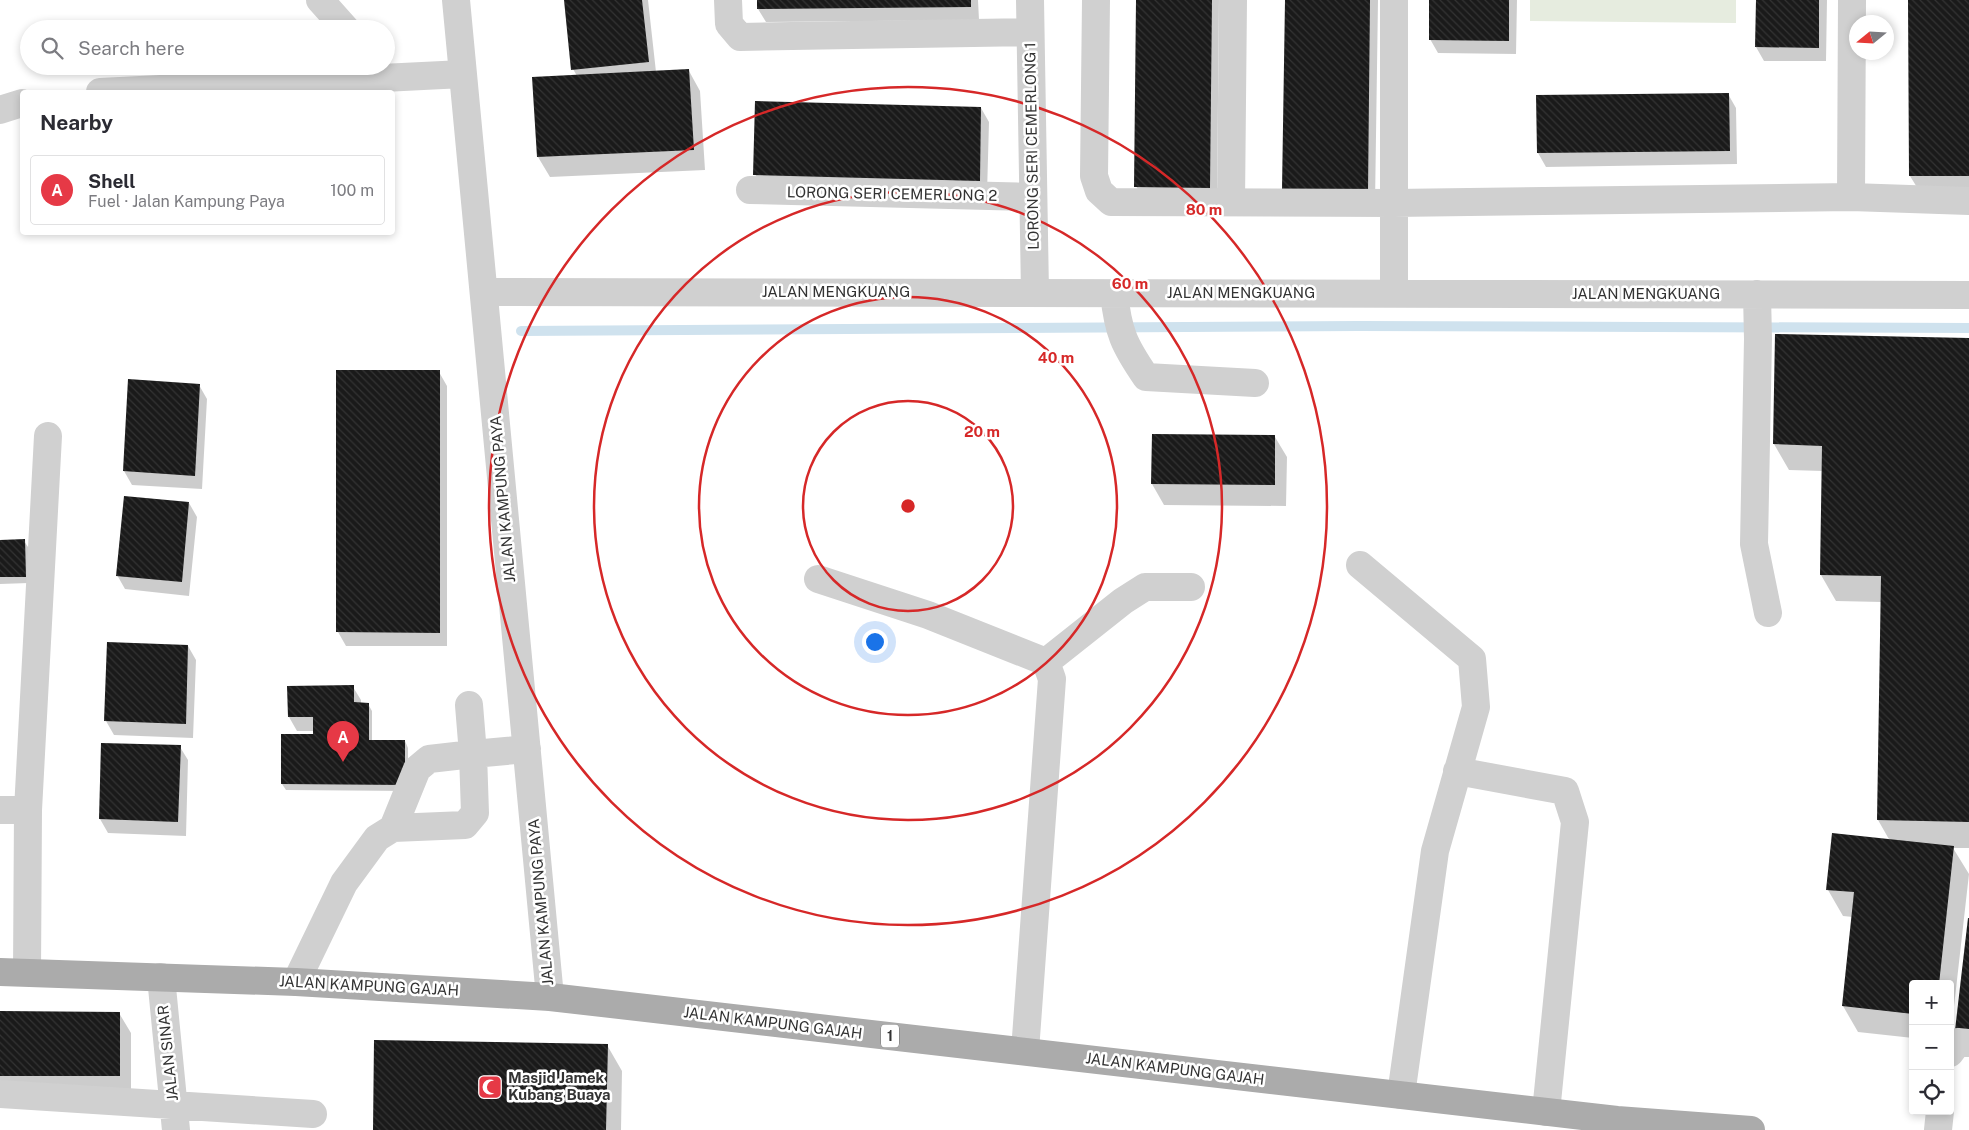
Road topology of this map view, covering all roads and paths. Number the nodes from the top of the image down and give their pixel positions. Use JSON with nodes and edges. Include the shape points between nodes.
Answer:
{"nodes":[{"id":1,"x":320,"y":0,"type":"edge"},
{"id":2,"x":456,"y":0,"type":"edge"},
{"id":3,"x":728,"y":0,"type":"edge"},
{"id":4,"x":1030,"y":0,"type":"edge"},
{"id":5,"x":1096,"y":0,"type":"edge"},
{"id":6,"x":1233,"y":0,"type":"edge"},
{"id":7,"x":1394,"y":0,"type":"edge"},
{"id":8,"x":1852,"y":0,"type":"edge"},
{"id":9,"x":338,"y":20,"type":"edge"},
{"id":10,"x":1030,"y":32,"type":"junction"},
{"id":11,"x":395,"y":72,"type":"edge"},
{"id":12,"x":463,"y":74,"type":"junction"},
{"id":13,"x":344,"y":75,"type":"edge"},
{"id":14,"x":129,"y":90,"type":"edge"},
{"id":15,"x":20,"y":105,"type":"edge"},
{"id":16,"x":0,"y":110,"type":"edge"},
{"id":17,"x":750,"y":190,"type":"dead end"},
{"id":18,"x":1033,"y":197,"type":"junction"},
{"id":19,"x":1851,"y":197,"type":"junction"},
{"id":20,"x":1969,"y":201,"type":"edge"},
{"id":21,"x":1231,"y":202,"type":"junction"},
{"id":22,"x":1394,"y":203,"type":"junction"},
{"id":23,"x":484,"y":292,"type":"junction"},
{"id":24,"x":1035,"y":293,"type":"junction"},
{"id":25,"x":1114,"y":293,"type":"junction"},
{"id":26,"x":1394,"y":293,"type":"junction"},
{"id":27,"x":1969,"y":295,"type":"edge"},
{"id":28,"x":1757,"y":302,"type":"junction"},
{"id":29,"x":1255,"y":383,"type":"dead end"},
{"id":30,"x":48,"y":436,"type":"dead end"},
{"id":31,"x":1360,"y":565,"type":"dead end"},
{"id":32,"x":818,"y":579,"type":"dead end"},
{"id":33,"x":1192,"y":587,"type":"dead end"},
{"id":34,"x":1768,"y":613,"type":"dead end"},
{"id":35,"x":1046,"y":662,"type":"junction"},
{"id":36,"x":469,"y":705,"type":"dead end"},
{"id":37,"x":527,"y":749,"type":"junction"},
{"id":38,"x":473,"y":754,"type":"junction"},
{"id":39,"x":1457,"y":771,"type":"junction"},
{"id":40,"x":0,"y":810,"type":"edge"},
{"id":41,"x":28,"y":810,"type":"junction"},
{"id":42,"x":392,"y":828,"type":"junction"},
{"id":43,"x":0,"y":972,"type":"edge"},
{"id":44,"x":27,"y":972,"type":"junction"},
{"id":45,"x":160,"y":977,"type":"junction"},
{"id":46,"x":296,"y":982,"type":"junction"},
{"id":47,"x":550,"y":997,"type":"junction"},
{"id":48,"x":1969,"y":1043,"type":"edge"},
{"id":49,"x":1954,"y":1048,"type":"edge"},
{"id":50,"x":1025,"y":1052,"type":"junction"},
{"id":51,"x":0,"y":1094,"type":"edge"},
{"id":52,"x":1401,"y":1095,"type":"junction"},
{"id":53,"x":1546,"y":1112,"type":"junction"},
{"id":54,"x":313,"y":1114,"type":"dead end"},
{"id":55,"x":1940,"y":1115,"type":"edge"},
{"id":56,"x":174,"y":1118,"type":"edge"},
{"id":57,"x":1617,"y":1125,"type":"edge"},
{"id":58,"x":1751,"y":1130,"type":"edge"},
{"id":59,"x":1938,"y":1130,"type":"edge"}],
"edges":[{"from":1,"to":9,"type":"street"},
{"from":2,"to":12,"type":"street","name":"JALAN KAMPUNG PAYA"},
{"from":3,"to":10,"type":"street","via":[[729,24],[740,37]]},
{"from":4,"to":10,"type":"street","name":"LORONG SERI CEMERLONG 1"},
{"from":5,"to":21,"type":"street","via":[[1094,176],[1100,191],[1111,202]]},
{"from":6,"to":21,"type":"street"},
{"from":7,"to":22,"type":"street"},
{"from":8,"to":19,"type":"street"},
{"from":10,"to":18,"type":"street","name":"LORONG SERI CEMERLONG 1"},
{"from":11,"to":12,"type":"street"},
{"from":12,"to":23,"type":"street","name":"JALAN KAMPUNG PAYA"},
{"from":13,"to":14,"type":"street"},
{"from":15,"to":16,"type":"street"},
{"from":17,"to":18,"type":"street","name":"LORONG SERI CEMERLONG 2"},
{"from":18,"to":24,"type":"street","name":"LORONG SERI CEMERLONG 1"},
{"from":19,"to":20,"type":"street"},
{"from":19,"to":22,"type":"street"},
{"from":21,"to":22,"type":"street"},
{"from":22,"to":26,"type":"street"},
{"from":23,"to":24,"type":"street","name":"JALAN MENGKUANG"},
{"from":23,"to":37,"type":"street","name":"JALAN KAMPUNG PAYA"},
{"from":24,"to":25,"type":"street","name":"JALAN MENGKUANG"},
{"from":25,"to":26,"type":"street","name":"JALAN MENGKUANG"},
{"from":25,"to":29,"type":"street","via":[[1128,352],[1146,377]]},
{"from":26,"to":28,"type":"street","name":"JALAN MENGKUANG"},
{"from":27,"to":28,"type":"street","name":"JALAN MENGKUANG"},
{"from":28,"to":34,"type":"street","via":[[1754,544]]},
{"from":30,"to":41,"type":"street"},
{"from":31,"to":39,"type":"street","via":[[1472,659],[1476,707]]},
{"from":32,"to":35,"type":"street","via":[[928,615]]},
{"from":33,"to":35,"type":"street","via":[[1145,587]]},
{"from":35,"to":50,"type":"street","via":[[1052,679]]},
{"from":36,"to":38,"type":"street"},
{"from":37,"to":38,"type":"street"},
{"from":37,"to":47,"type":"street","name":"JALAN KAMPUNG PAYA"},
{"from":38,"to":42,"type":"street","via":[[428,759],[417,769]]},
{"from":38,"to":42,"type":"street","via":[[475,813],[465,825]]},
{"from":39,"to":52,"type":"street","via":[[1435,851]]},
{"from":39,"to":53,"type":"street","via":[[1565,791],[1574,822]]},
{"from":40,"to":41,"type":"street"},
{"from":41,"to":44,"type":"street"},
{"from":42,"to":46,"type":"street","via":[[376,838],[344,883]]},
{"from":43,"to":44,"type":"main road","name":"JALAN KAMPUNG GAJAH","number":"1"},
{"from":44,"to":45,"type":"main road","name":"JALAN KAMPUNG GAJAH","number":"1"},
{"from":45,"to":46,"type":"main road","name":"JALAN KAMPUNG GAJAH","number":"1"},
{"from":45,"to":56,"type":"street","name":"JALAN SINAR"},
{"from":46,"to":47,"type":"main road","name":"JALAN KAMPUNG GAJAH","number":"1"},
{"from":47,"to":50,"type":"main road","name":"JALAN KAMPUNG GAJAH","number":"1"},
{"from":48,"to":49,"type":"street","via":[[1958,1042]]},
{"from":50,"to":52,"type":"main road","name":"JALAN KAMPUNG GAJAH","number":"1"},
{"from":51,"to":56,"type":"street"},
{"from":52,"to":53,"type":"main road","name":"JALAN KAMPUNG GAJAH","number":"1"},
{"from":53,"to":57,"type":"main road","name":"JALAN KAMPUNG GAJAH","number":"1"},
{"from":54,"to":56,"type":"street"},
{"from":55,"to":59,"type":"street"},
{"from":57,"to":58,"type":"main road","name":"JALAN KAMPUNG GAJAH","number":"1"}]}
